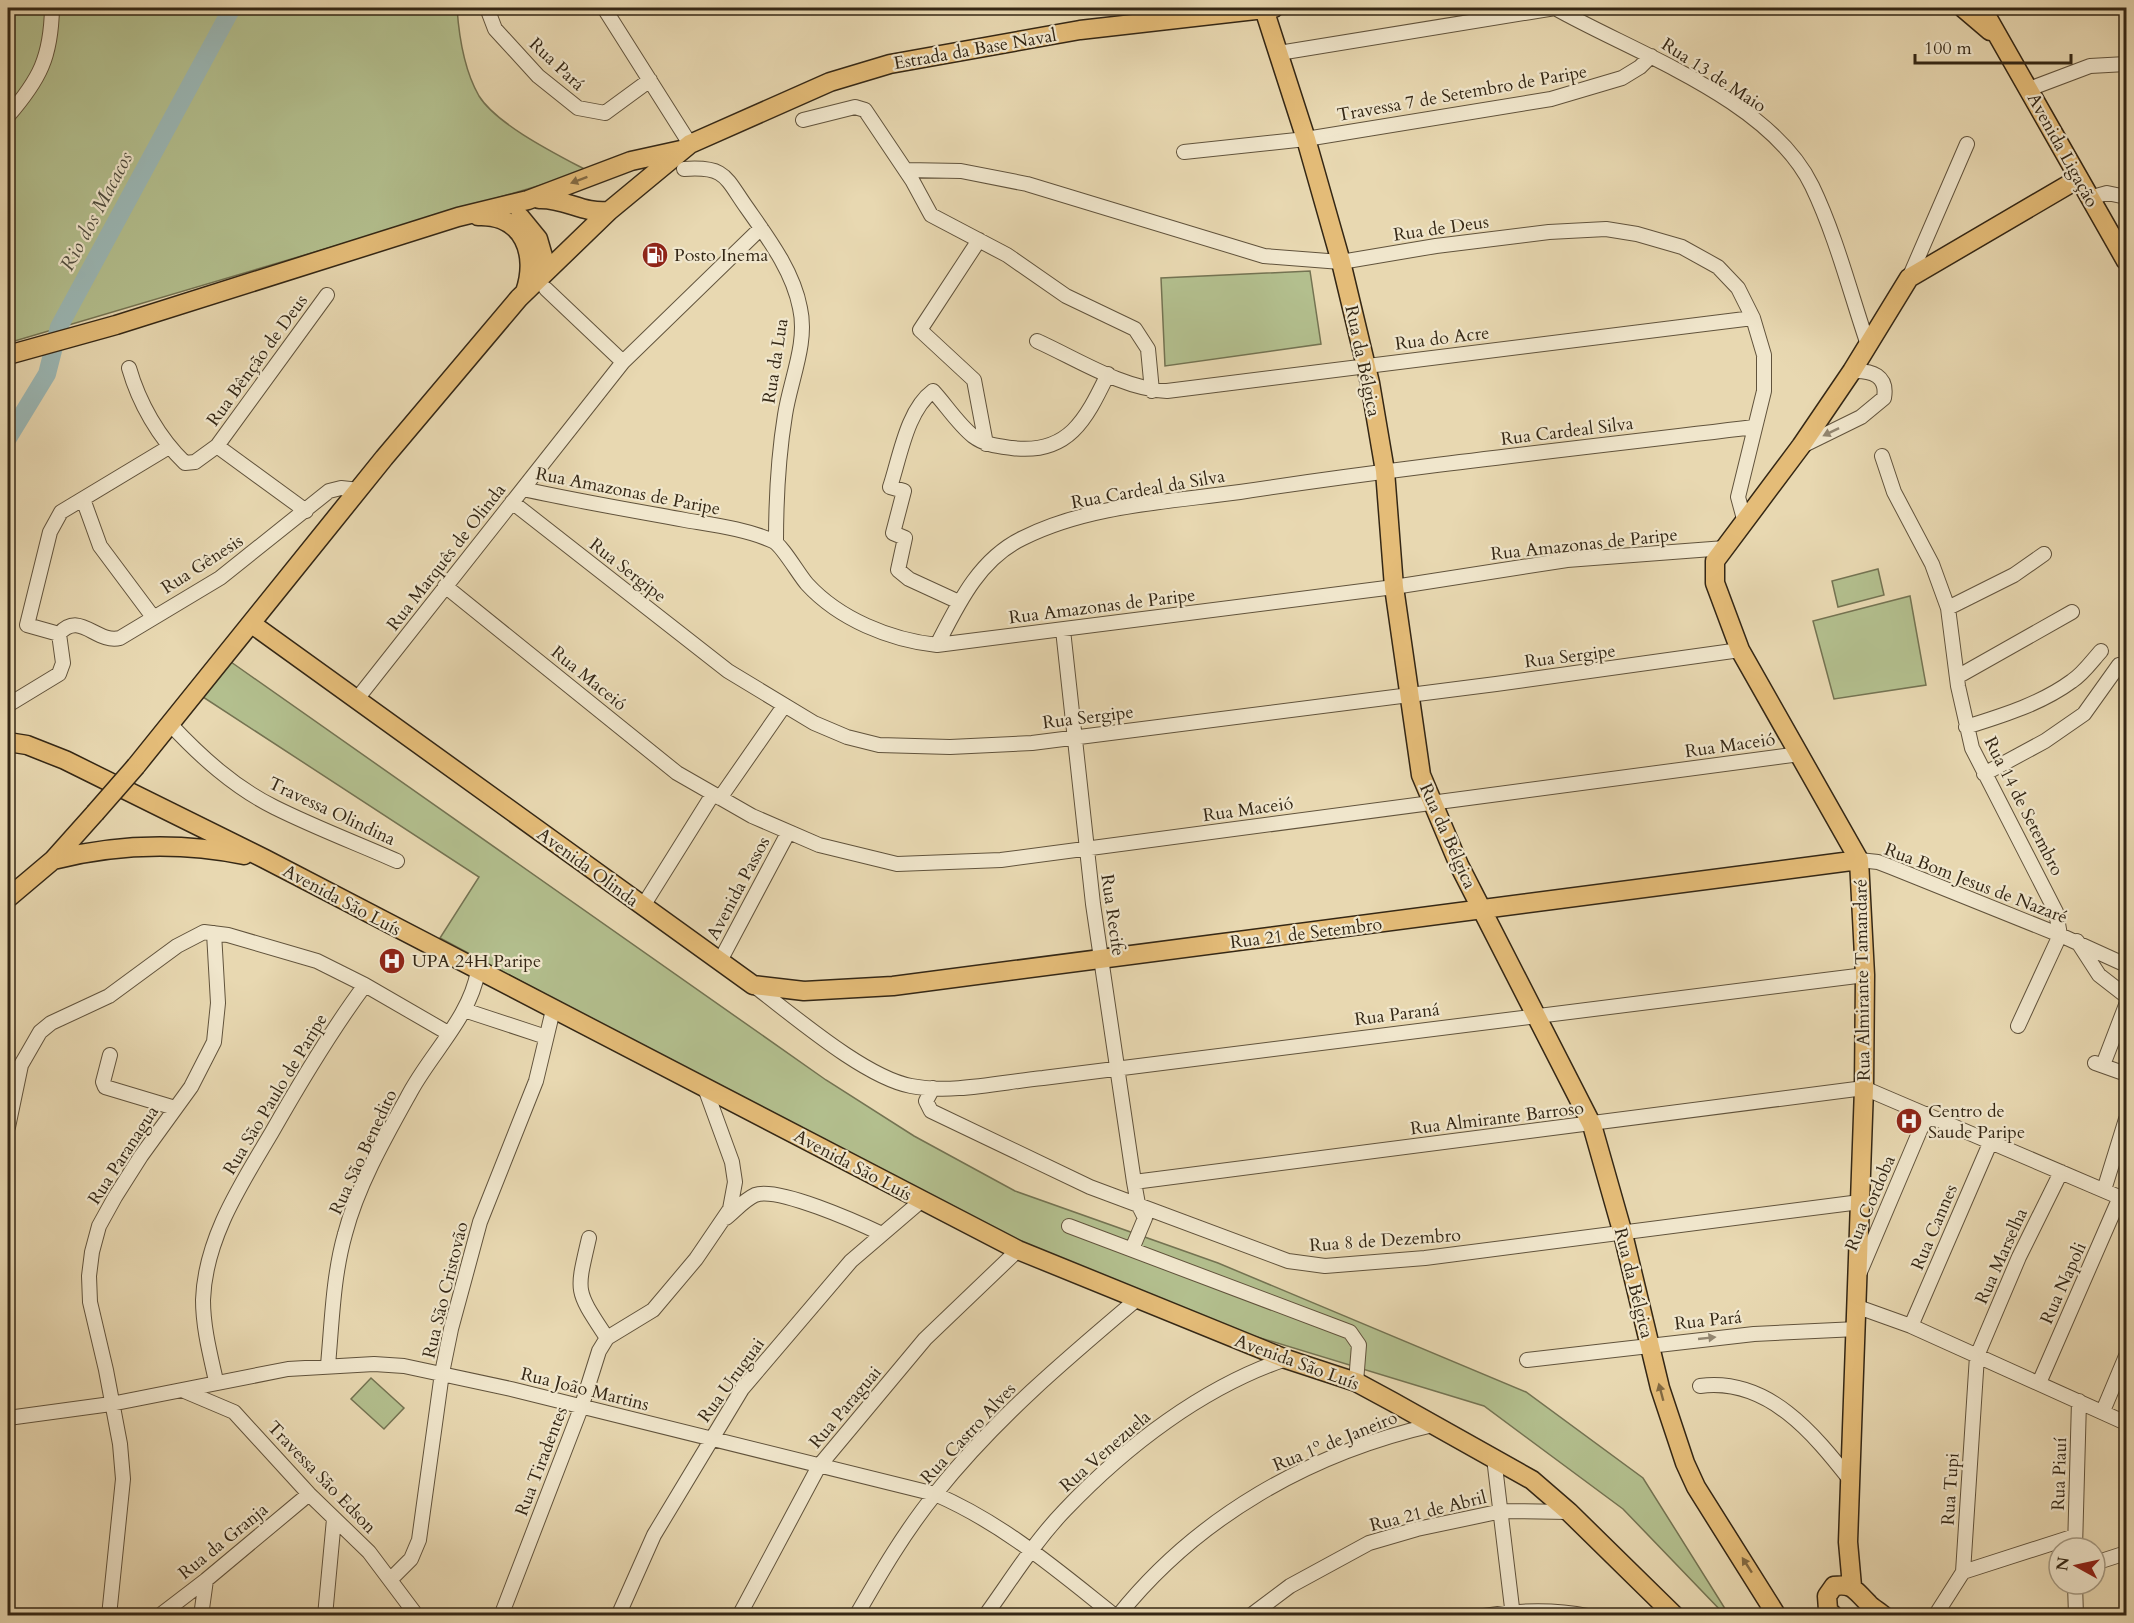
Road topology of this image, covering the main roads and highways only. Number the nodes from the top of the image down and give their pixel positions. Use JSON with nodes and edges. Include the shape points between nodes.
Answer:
{"nodes":[{"id":1,"x":1269,"y":8,"type":"edge"},
{"id":2,"x":1963,"y":8,"type":"edge"},
{"id":3,"x":1982,"y":8,"type":"edge"},
{"id":4,"x":1998,"y":8,"type":"edge"},
{"id":5,"x":2004,"y":45,"type":"junction"},
{"id":6,"x":685,"y":147,"type":"junction"},
{"id":7,"x":2078,"y":179,"type":"junction"},
{"id":8,"x":528,"y":200,"type":"junction"},
{"id":9,"x":609,"y":211,"type":"junction"},
{"id":10,"x":480,"y":212,"type":"junction"},
{"id":11,"x":458,"y":217,"type":"junction"},
{"id":12,"x":2127,"y":261,"type":"edge"},
{"id":13,"x":547,"y":270,"type":"junction"},
{"id":14,"x":525,"y":292,"type":"junction"},
{"id":15,"x":8,"y":356,"type":"edge"},
{"id":16,"x":252,"y":624,"type":"junction"},
{"id":17,"x":8,"y":742,"type":"edge"},
{"id":18,"x":265,"y":859,"type":"junction"},
{"id":19,"x":53,"y":860,"type":"junction"},
{"id":20,"x":1859,"y":861,"type":"junction"},
{"id":21,"x":8,"y":898,"type":"edge"},
{"id":22,"x":1483,"y":911,"type":"junction"},
{"id":23,"x":753,"y":985,"type":"joint"},
{"id":24,"x":1843,"y":1586,"type":"junction"},
{"id":25,"x":1675,"y":1616,"type":"edge"},
{"id":26,"x":1777,"y":1616,"type":"edge"},
{"id":27,"x":1834,"y":1616,"type":"edge"},
{"id":28,"x":1884,"y":1616,"type":"edge"}],
"edges":[{"from":1,"to":6,"type":"main road","name":"Estrada da Base Naval","via":[[1080,30],[890,64],[830,82]]},
{"from":1,"to":22,"type":"main road","name":"Rua da Bélgica","via":[[1341,262],[1366,366],[1385,471],[1394,587],[1421,775]]},
{"from":2,"to":5,"type":"main road"},
{"from":3,"to":5,"type":"main road","name":"Avenida Ligação"},
{"from":4,"to":5,"type":"main road"},
{"from":5,"to":7,"type":"main road","name":"Avenida Ligação"},
{"from":6,"to":8,"type":"main road","one_way":true,"via":[[630,161]]},
{"from":6,"to":9,"type":"main road"},
{"from":7,"to":12,"type":"main road","name":"Avenida Ligação"},
{"from":7,"to":20,"type":"main road","name":"Rua Almirante Tamandaré","via":[[1909,278],[1801,446],[1715,561],[1715,583],[1740,650]]},
{"from":8,"to":9,"type":"main road","via":[[554,199],[590,212]]},
{"from":8,"to":10,"type":"main road"},
{"from":9,"to":13,"type":"main road"},
{"from":10,"to":11,"type":"main road"},
{"from":10,"to":13,"type":"main road","via":[[502,209],[518,215],[538,239]]},
{"from":11,"to":14,"type":"main road","via":[[490,216],[516,229],[529,251],[531,266]]},
{"from":11,"to":15,"type":"main road"},
{"from":13,"to":14,"type":"main road"},
{"from":14,"to":16,"type":"main road","via":[[359,489]]},
{"from":16,"to":19,"type":"main road","bridge":true},
{"from":16,"to":23,"type":"main road","name":"Avenida Olinda"},
{"from":17,"to":18,"type":"main road","name":"Avenida São Luís","via":[[65,760]]},
{"from":18,"to":19,"type":"main road","via":[[157,845],[104,849]]},
{"from":18,"to":25,"type":"main road","name":"Avenida São Luís","via":[[1018,1250],[1287,1359],[1356,1382],[1532,1480]]},
{"from":19,"to":21,"type":"main road"},
{"from":20,"to":22,"type":"main road","name":"Rua 21 de Setembro"},
{"from":20,"to":24,"type":"main road","name":"Rua Almirante Tamandaré","via":[[1865,975],[1864,1088],[1851,1481]]},
{"from":22,"to":23,"type":"main road","name":"Rua 21 de Setembro","via":[[848,990],[804,991]]},
{"from":26,"to":22,"type":"main road","name":"Rua da Bélgica","one_way":true,"via":[[1685,1463],[1674,1436],[1592,1125]]},
{"from":24,"to":27,"type":"main road","name":"Rua Almirante Tamandaré","via":[[1830,1591],[1826,1603]]},
{"from":24,"to":28,"type":"main road"}]}
